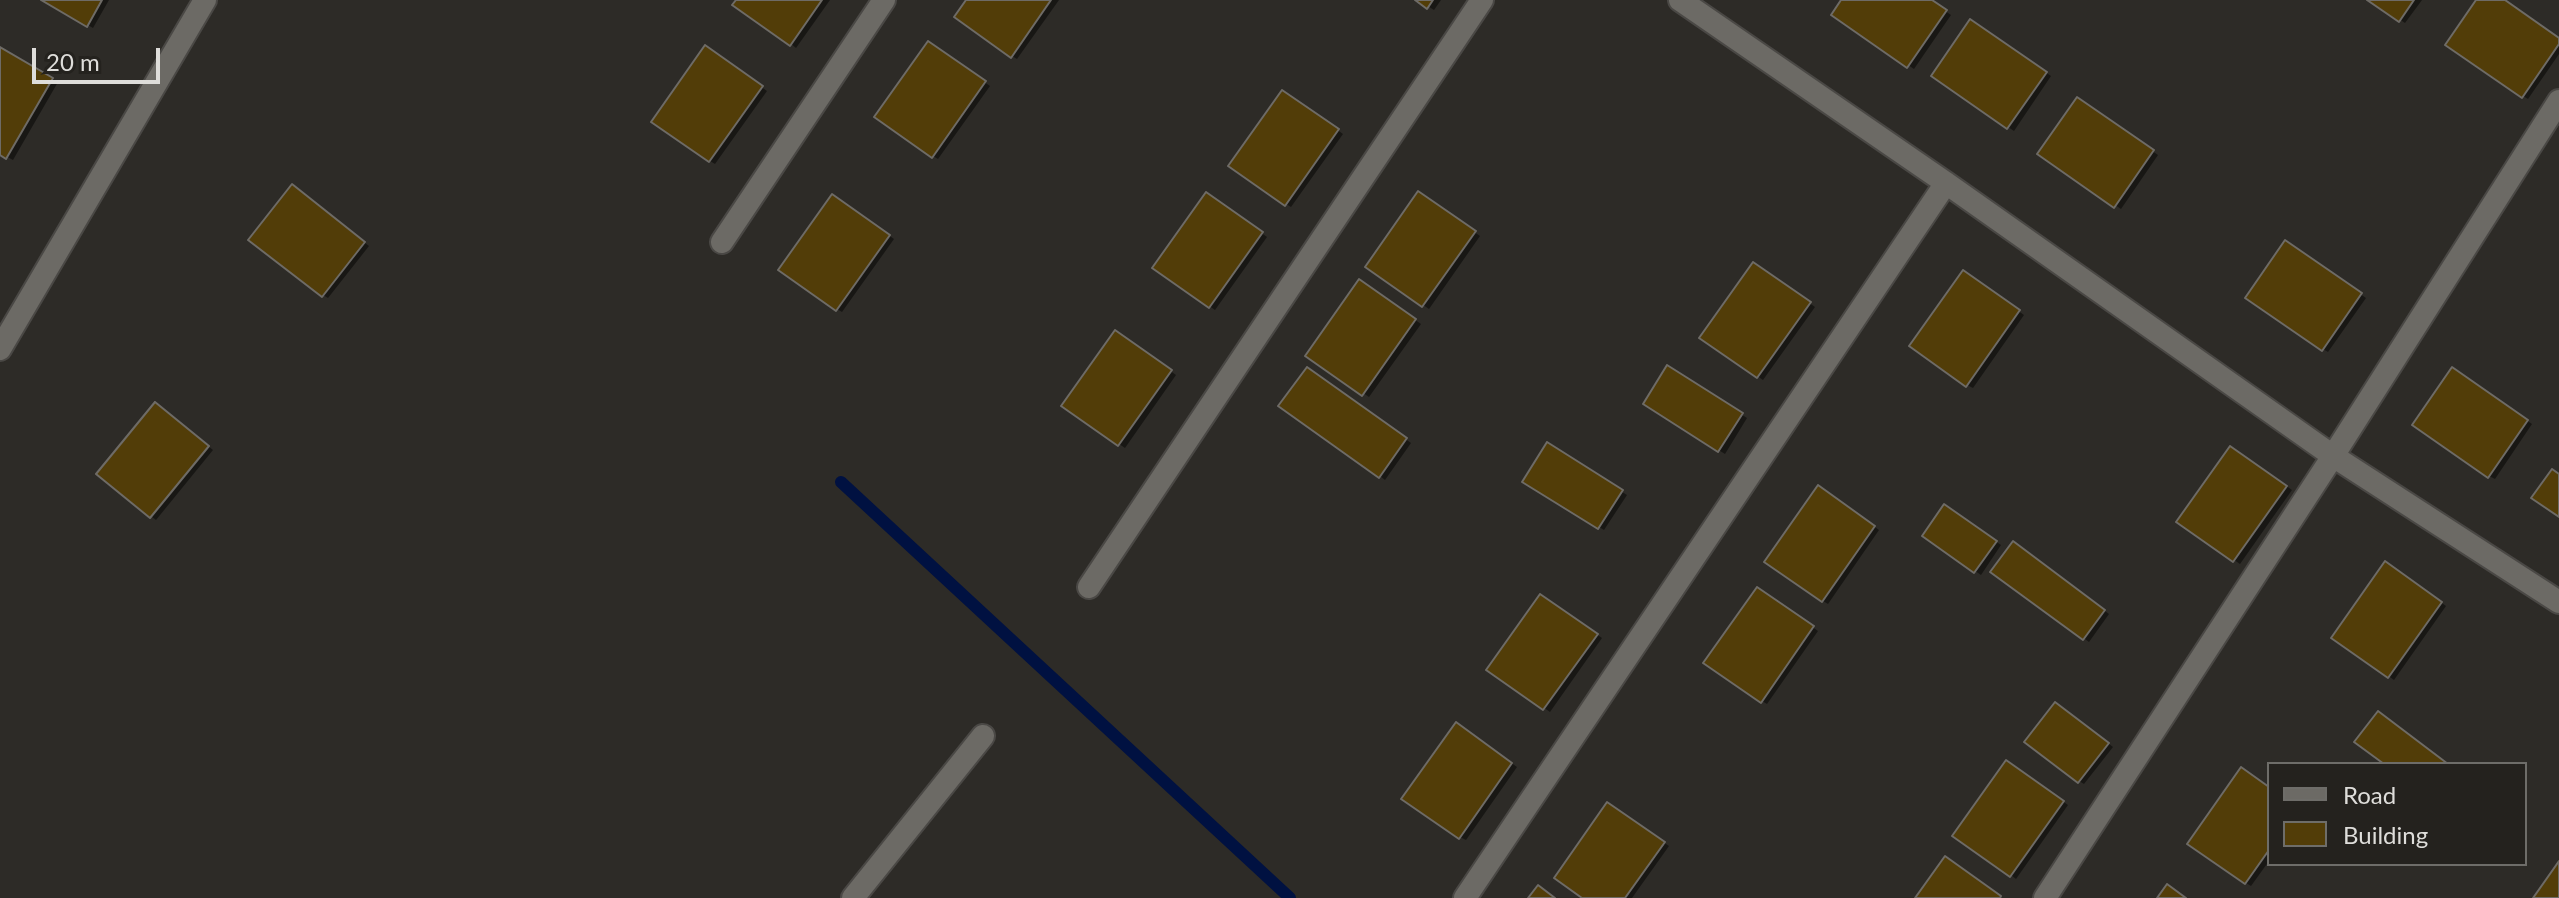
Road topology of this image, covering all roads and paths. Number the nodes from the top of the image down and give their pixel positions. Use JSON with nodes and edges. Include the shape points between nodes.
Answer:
{"nodes":[{"id":1,"x":205,"y":0,"type":"edge"},
{"id":2,"x":884,"y":0,"type":"edge"},
{"id":3,"x":1482,"y":0,"type":"edge"},
{"id":4,"x":1680,"y":0,"type":"edge"},
{"id":5,"x":2559,"y":101,"type":"edge"},
{"id":6,"x":1946,"y":183,"type":"junction"},
{"id":7,"x":722,"y":242,"type":"dead end"},
{"id":8,"x":0,"y":349,"type":"edge"},
{"id":9,"x":2333,"y":456,"type":"junction"},
{"id":10,"x":1089,"y":587,"type":"dead end"},
{"id":11,"x":2559,"y":602,"type":"edge"},
{"id":12,"x":983,"y":736,"type":"dead end"},
{"id":13,"x":853,"y":898,"type":"edge"},
{"id":14,"x":1465,"y":898,"type":"edge"},
{"id":15,"x":2045,"y":898,"type":"edge"}],
"edges":[{"from":1,"to":8,"type":"street"},
{"from":2,"to":7,"type":"street"},
{"from":3,"to":10,"type":"street"},
{"from":4,"to":6,"type":"street"},
{"from":5,"to":9,"type":"street"},
{"from":6,"to":9,"type":"street"},
{"from":6,"to":14,"type":"street"},
{"from":9,"to":11,"type":"street"},
{"from":9,"to":15,"type":"street"},
{"from":12,"to":13,"type":"street"}]}
